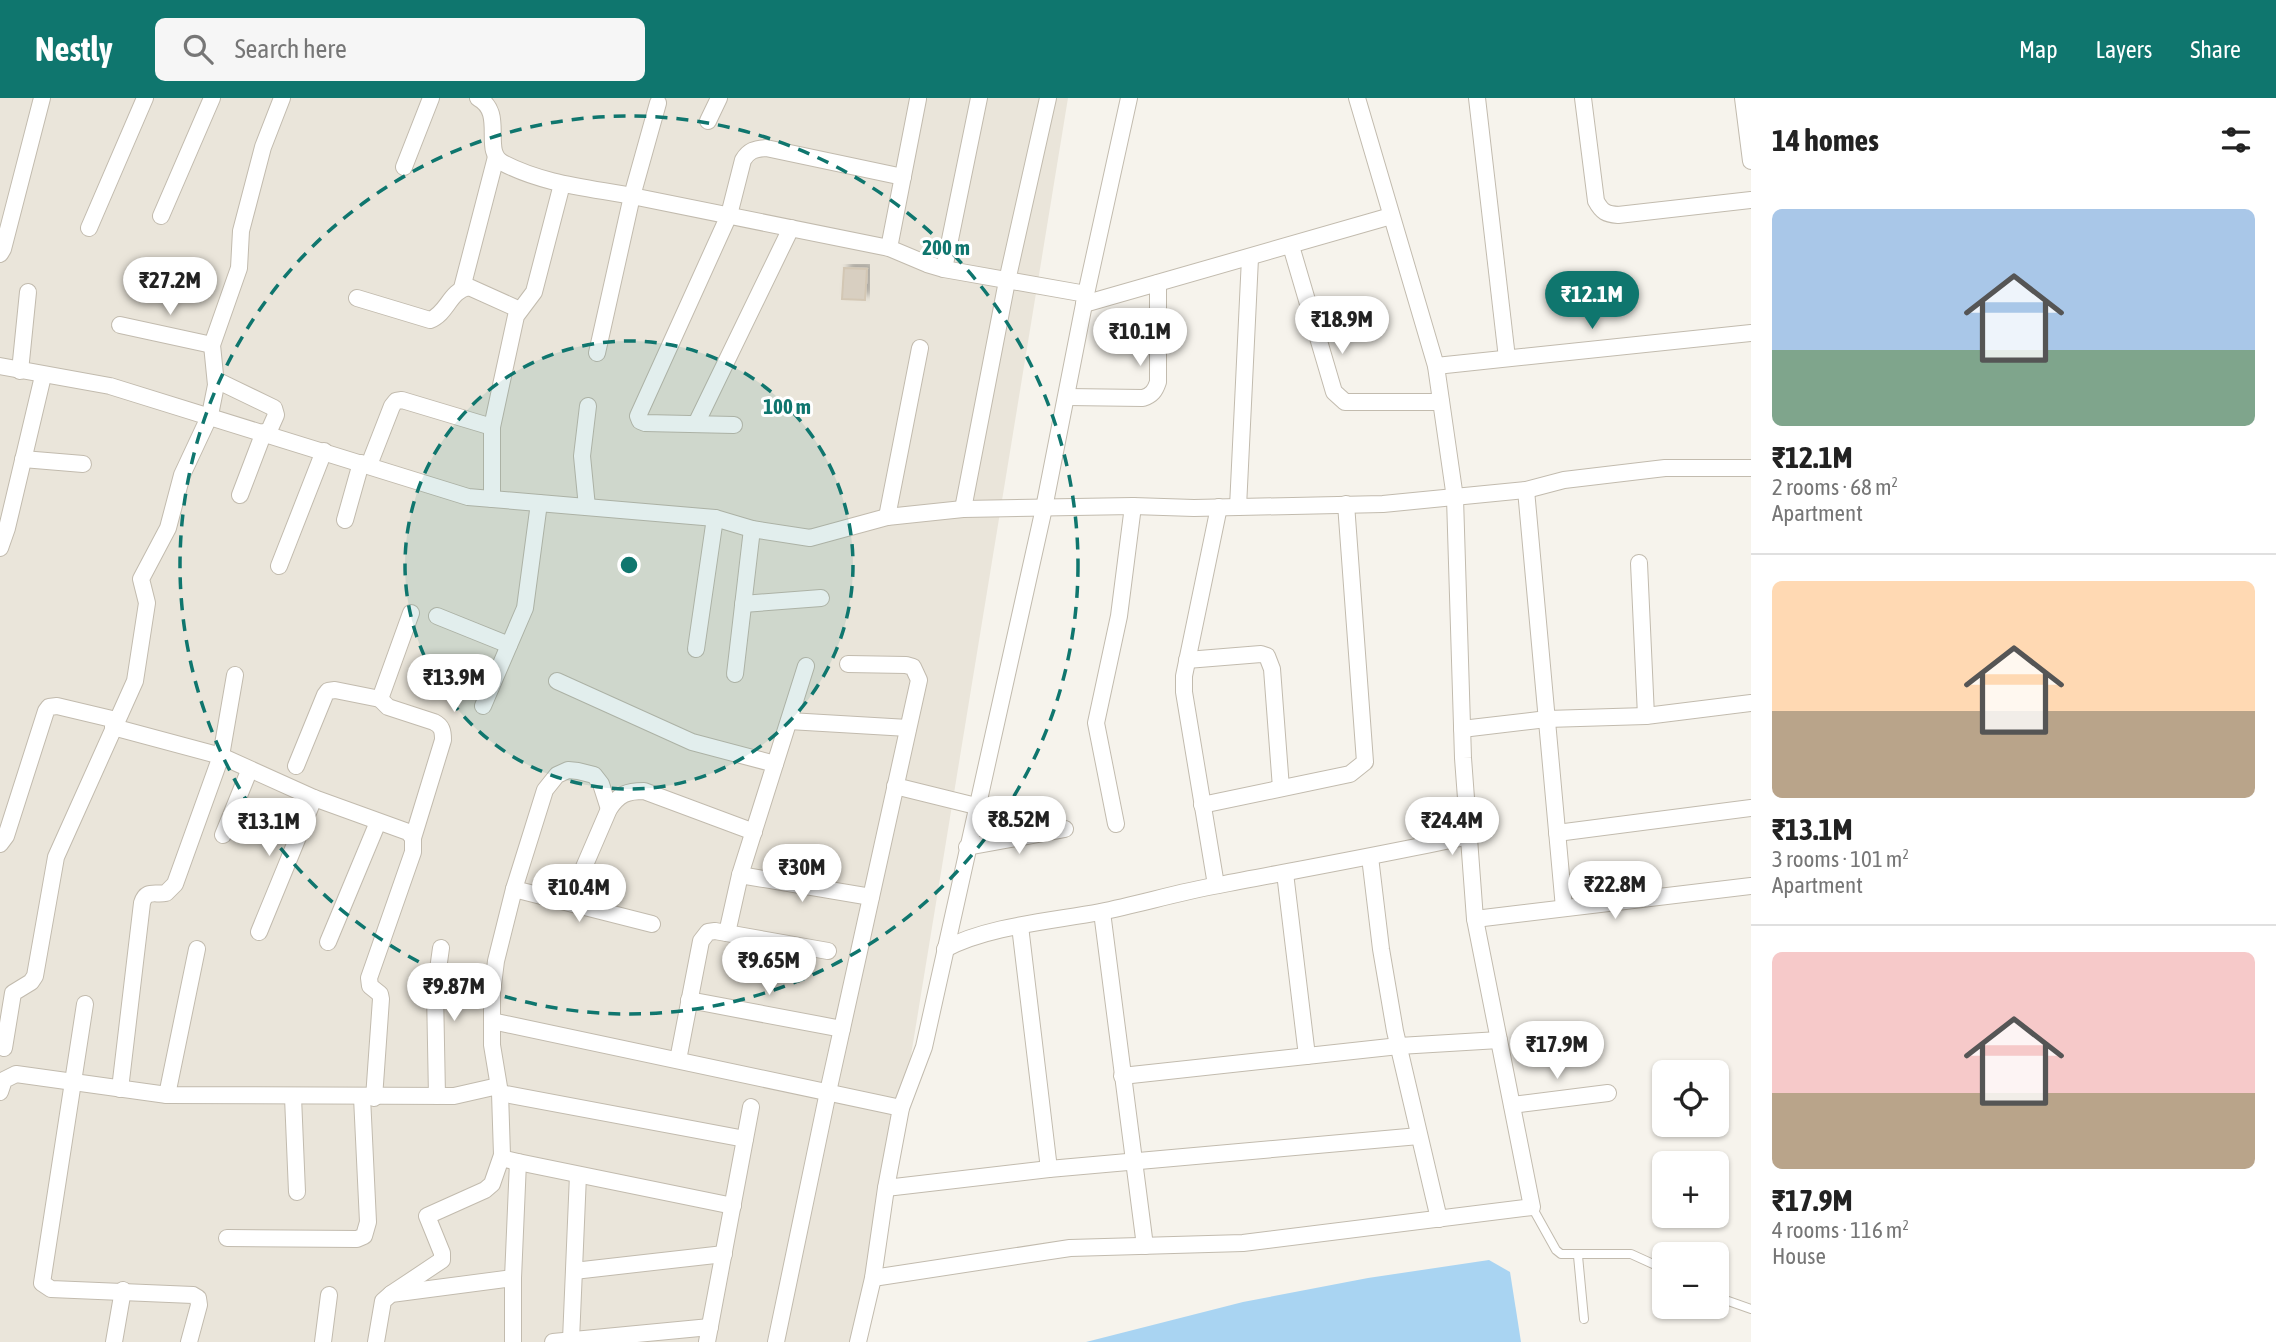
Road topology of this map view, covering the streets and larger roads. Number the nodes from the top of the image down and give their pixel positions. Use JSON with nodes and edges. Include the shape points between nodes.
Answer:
{"nodes":[{"id":1,"x":42,"y":98,"type":"edge"},
{"id":2,"x":145,"y":98,"type":"edge"},
{"id":3,"x":212,"y":98,"type":"edge"},
{"id":4,"x":282,"y":98,"type":"edge"},
{"id":5,"x":431,"y":98,"type":"edge"},
{"id":6,"x":478,"y":98,"type":"edge"},
{"id":7,"x":719,"y":98,"type":"edge"},
{"id":8,"x":979,"y":98,"type":"edge"},
{"id":9,"x":1048,"y":98,"type":"edge"},
{"id":10,"x":1129,"y":98,"type":"edge"},
{"id":11,"x":1357,"y":98,"type":"edge"},
{"id":12,"x":1478,"y":98,"type":"edge"},
{"id":13,"x":1583,"y":98,"type":"edge"},
{"id":14,"x":1743,"y":98,"type":"edge"},
{"id":15,"x":918,"y":99,"type":"edge"},
{"id":16,"x":658,"y":103,"type":"dead end"},
{"id":17,"x":708,"y":121,"type":"dead end"},
{"id":18,"x":496,"y":157,"type":"junction"},
{"id":19,"x":1751,"y":161,"type":"edge"},
{"id":20,"x":404,"y":167,"type":"dead end"},
{"id":21,"x":903,"y":177,"type":"junction"},
{"id":22,"x":562,"y":184,"type":"junction"},
{"id":23,"x":632,"y":196,"type":"junction"},
{"id":24,"x":1751,"y":200,"type":"edge"},
{"id":25,"x":729,"y":215,"type":"junction"},
{"id":26,"x":161,"y":216,"type":"dead end"},
{"id":27,"x":1391,"y":216,"type":"junction"},
{"id":28,"x":89,"y":228,"type":"dead end"},
{"id":29,"x":791,"y":228,"type":"junction"},
{"id":30,"x":1291,"y":246,"type":"junction"},
{"id":31,"x":889,"y":248,"type":"junction"},
{"id":32,"x":0,"y":254,"type":"edge"},
{"id":33,"x":1250,"y":258,"type":"junction"},
{"id":34,"x":944,"y":268,"type":"junction"},
{"id":35,"x":1007,"y":281,"type":"junction"},
{"id":36,"x":1158,"y":283,"type":"junction"},
{"id":37,"x":462,"y":288,"type":"junction"},
{"id":38,"x":28,"y":292,"type":"dead end"},
{"id":39,"x":358,"y":298,"type":"dead end"},
{"id":40,"x":1085,"y":299,"type":"junction"},
{"id":41,"x":520,"y":310,"type":"junction"},
{"id":42,"x":120,"y":325,"type":"dead end"},
{"id":43,"x":1751,"y":333,"type":"edge"},
{"id":44,"x":212,"y":345,"type":"junction"},
{"id":45,"x":920,"y":348,"type":"dead end"},
{"id":46,"x":597,"y":352,"type":"dead end"},
{"id":47,"x":1507,"y":358,"type":"junction"},
{"id":48,"x":0,"y":366,"type":"edge"},
{"id":49,"x":1436,"y":366,"type":"junction"},
{"id":50,"x":20,"y":371,"type":"junction"},
{"id":51,"x":43,"y":376,"type":"junction"},
{"id":52,"x":216,"y":380,"type":"junction"},
{"id":53,"x":1067,"y":397,"type":"junction"},
{"id":54,"x":1441,"y":402,"type":"junction"},
{"id":55,"x":588,"y":406,"type":"dead end"},
{"id":56,"x":209,"y":415,"type":"junction"},
{"id":57,"x":696,"y":424,"type":"junction"},
{"id":58,"x":734,"y":425,"type":"dead end"},
{"id":59,"x":492,"y":427,"type":"junction"},
{"id":60,"x":266,"y":433,"type":"junction"},
{"id":61,"x":324,"y":451,"type":"junction"},
{"id":62,"x":23,"y":458,"type":"junction"},
{"id":63,"x":83,"y":464,"type":"dead end"},
{"id":64,"x":365,"y":464,"type":"junction"},
{"id":65,"x":1751,"y":468,"type":"edge"},
{"id":66,"x":1526,"y":490,"type":"junction"},
{"id":67,"x":240,"y":495,"type":"dead end"},
{"id":68,"x":1455,"y":498,"type":"junction"},
{"id":69,"x":492,"y":499,"type":"junction"},
{"id":70,"x":539,"y":503,"type":"junction"},
{"id":71,"x":1346,"y":504,"type":"junction"},
{"id":72,"x":1133,"y":506,"type":"junction"},
{"id":73,"x":587,"y":507,"type":"junction"},
{"id":74,"x":1238,"y":507,"type":"junction"},
{"id":75,"x":1044,"y":508,"type":"junction"},
{"id":76,"x":1219,"y":508,"type":"junction"},
{"id":77,"x":963,"y":509,"type":"junction"},
{"id":78,"x":715,"y":517,"type":"junction"},
{"id":79,"x":887,"y":517,"type":"junction"},
{"id":80,"x":345,"y":520,"type":"dead end"},
{"id":81,"x":4,"y":528,"type":"edge"},
{"id":82,"x":752,"y":529,"type":"junction"},
{"id":83,"x":0,"y":548,"type":"edge"},
{"id":84,"x":1639,"y":563,"type":"dead end"},
{"id":85,"x":279,"y":566,"type":"dead end"},
{"id":86,"x":821,"y":598,"type":"dead end"},
{"id":87,"x":743,"y":604,"type":"junction"},
{"id":88,"x":411,"y":613,"type":"dead end"},
{"id":89,"x":437,"y":616,"type":"dead end"},
{"id":90,"x":509,"y":645,"type":"junction"},
{"id":91,"x":696,"y":649,"type":"dead end"},
{"id":92,"x":1187,"y":660,"type":"junction"},
{"id":93,"x":848,"y":664,"type":"dead end"},
{"id":94,"x":806,"y":666,"type":"dead end"},
{"id":95,"x":735,"y":674,"type":"dead end"},
{"id":96,"x":235,"y":675,"type":"dead end"},
{"id":97,"x":557,"y":681,"type":"dead end"},
{"id":98,"x":380,"y":699,"type":"junction"},
{"id":99,"x":1751,"y":703,"type":"edge"},
{"id":100,"x":482,"y":706,"type":"dead end"},
{"id":101,"x":1646,"y":716,"type":"junction"},
{"id":102,"x":1547,"y":719,"type":"junction"},
{"id":103,"x":789,"y":721,"type":"junction"},
{"id":104,"x":114,"y":724,"type":"junction"},
{"id":105,"x":908,"y":728,"type":"junction"},
{"id":106,"x":1462,"y":729,"type":"junction"},
{"id":107,"x":221,"y":756,"type":"junction"},
{"id":108,"x":775,"y":764,"type":"junction"},
{"id":109,"x":296,"y":766,"type":"dead end"},
{"id":110,"x":249,"y":771,"type":"junction"},
{"id":111,"x":895,"y":786,"type":"junction"},
{"id":112,"x":1281,"y":788,"type":"junction"},
{"id":113,"x":314,"y":798,"type":"junction"},
{"id":114,"x":1202,"y":805,"type":"junction"},
{"id":115,"x":976,"y":806,"type":"junction"},
{"id":116,"x":609,"y":808,"type":"junction"},
{"id":117,"x":1751,"y":808,"type":"edge"},
{"id":118,"x":378,"y":822,"type":"junction"},
{"id":119,"x":1116,"y":824,"type":"dead end"},
{"id":120,"x":1065,"y":829,"type":"dead end"},
{"id":121,"x":754,"y":832,"type":"junction"},
{"id":122,"x":1557,"y":832,"type":"junction"},
{"id":123,"x":223,"y":835,"type":"dead end"},
{"id":124,"x":1469,"y":836,"type":"junction"},
{"id":125,"x":413,"y":838,"type":"junction"},
{"id":126,"x":0,"y":844,"type":"edge"},
{"id":127,"x":967,"y":847,"type":"junction"},
{"id":128,"x":1370,"y":857,"type":"junction"},
{"id":129,"x":1284,"y":873,"type":"junction"},
{"id":130,"x":740,"y":875,"type":"junction"},
{"id":131,"x":1216,"y":885,"type":"junction"},
{"id":132,"x":1751,"y":886,"type":"edge"},
{"id":133,"x":514,"y":889,"type":"junction"},
{"id":134,"x":871,"y":897,"type":"junction"},
{"id":135,"x":569,"y":902,"type":"junction"},
{"id":136,"x":1564,"y":908,"type":"junction"},
{"id":137,"x":1102,"y":912,"type":"junction"},
{"id":138,"x":1475,"y":919,"type":"junction"},
{"id":139,"x":652,"y":924,"type":"dead end"},
{"id":140,"x":1020,"y":926,"type":"junction"},
{"id":141,"x":258,"y":932,"type":"dead end"},
{"id":142,"x":727,"y":933,"type":"junction"},
{"id":143,"x":328,"y":942,"type":"dead end"},
{"id":144,"x":956,"y":944,"type":"junction"},
{"id":145,"x":197,"y":948,"type":"dead end"},
{"id":146,"x":441,"y":948,"type":"dead end"},
{"id":147,"x":828,"y":951,"type":"dead end"},
{"id":148,"x":689,"y":1000,"type":"junction"},
{"id":149,"x":85,"y":1004,"type":"dead end"},
{"id":150,"x":492,"y":1021,"type":"junction"},
{"id":151,"x":842,"y":1029,"type":"junction"},
{"id":152,"x":1499,"y":1040,"type":"junction"},
{"id":153,"x":2,"y":1046,"type":"edge"},
{"id":154,"x":1399,"y":1046,"type":"junction"},
{"id":155,"x":1307,"y":1056,"type":"junction"},
{"id":156,"x":678,"y":1060,"type":"junction"},
{"id":157,"x":16,"y":1074,"type":"junction"},
{"id":158,"x":1122,"y":1076,"type":"junction"},
{"id":159,"x":72,"y":1083,"type":"junction"},
{"id":160,"x":120,"y":1089,"type":"junction"},
{"id":161,"x":499,"y":1089,"type":"junction"},
{"id":162,"x":0,"y":1092,"type":"edge"},
{"id":163,"x":828,"y":1092,"type":"junction"},
{"id":164,"x":1608,"y":1093,"type":"dead end"},
{"id":165,"x":167,"y":1096,"type":"junction"},
{"id":166,"x":437,"y":1096,"type":"junction"},
{"id":167,"x":293,"y":1097,"type":"junction"},
{"id":168,"x":368,"y":1097,"type":"junction"},
{"id":169,"x":1512,"y":1105,"type":"junction"},
{"id":170,"x":751,"y":1107,"type":"dead end"},
{"id":171,"x":901,"y":1108,"type":"junction"},
{"id":172,"x":1419,"y":1136,"type":"junction"},
{"id":173,"x":745,"y":1139,"type":"junction"},
{"id":174,"x":502,"y":1155,"type":"junction"},
{"id":175,"x":518,"y":1162,"type":"junction"},
{"id":176,"x":1134,"y":1163,"type":"junction"},
{"id":177,"x":1049,"y":1169,"type":"junction"},
{"id":178,"x":578,"y":1175,"type":"junction"},
{"id":179,"x":886,"y":1188,"type":"junction"},
{"id":180,"x":297,"y":1192,"type":"dead end"},
{"id":181,"x":733,"y":1206,"type":"junction"},
{"id":182,"x":1439,"y":1219,"type":"junction"},
{"id":183,"x":227,"y":1238,"type":"dead end"},
{"id":184,"x":1145,"y":1246,"type":"junction"},
{"id":185,"x":724,"y":1254,"type":"junction"},
{"id":186,"x":574,"y":1271,"type":"junction"},
{"id":187,"x":513,"y":1278,"type":"junction"},
{"id":188,"x":873,"y":1278,"type":"junction"},
{"id":189,"x":122,"y":1290,"type":"junction"},
{"id":190,"x":391,"y":1294,"type":"junction"},
{"id":191,"x":329,"y":1295,"type":"dead end"},
{"id":192,"x":709,"y":1335,"type":"edge"},
{"id":193,"x":570,"y":1340,"type":"edge"},
{"id":194,"x":114,"y":1342,"type":"edge"},
{"id":195,"x":189,"y":1342,"type":"edge"},
{"id":196,"x":323,"y":1342,"type":"edge"},
{"id":197,"x":376,"y":1342,"type":"edge"},
{"id":198,"x":513,"y":1342,"type":"edge"},
{"id":199,"x":553,"y":1342,"type":"edge"},
{"id":200,"x":776,"y":1342,"type":"edge"},
{"id":201,"x":858,"y":1342,"type":"edge"}],
"edges":[{"from":1,"to":32,"type":"street"},
{"from":2,"to":28,"type":"street"},
{"from":3,"to":26,"type":"street"},
{"from":4,"to":44,"type":"street","via":[[263,147],[241,231],[239,268]]},
{"from":5,"to":20,"type":"street"},
{"from":6,"to":18,"type":"street","via":[[492,117]]},
{"from":7,"to":17,"type":"street"},
{"from":8,"to":34,"type":"street"},
{"from":9,"to":35,"type":"street"},
{"from":10,"to":40,"type":"street"},
{"from":11,"to":27,"type":"street"},
{"from":12,"to":47,"type":"street"},
{"from":13,"to":24,"type":"street","via":[[1601,211],[1618,215]]},
{"from":14,"to":19,"type":"street"},
{"from":15,"to":21,"type":"street"},
{"from":16,"to":23,"type":"street"},
{"from":18,"to":22,"type":"street"},
{"from":18,"to":37,"type":"street"},
{"from":21,"to":25,"type":"street","via":[[755,149],[743,160]]},
{"from":21,"to":31,"type":"street"},
{"from":22,"to":23,"type":"street"},
{"from":22,"to":41,"type":"street","via":[[534,292]]},
{"from":23,"to":25,"type":"street"},
{"from":23,"to":46,"type":"street"},
{"from":25,"to":29,"type":"street"},
{"from":25,"to":57,"type":"street","via":[[638,416],[645,423]]},
{"from":27,"to":30,"type":"street"},
{"from":27,"to":49,"type":"street"},
{"from":29,"to":31,"type":"street"},
{"from":29,"to":57,"type":"street"},
{"from":30,"to":33,"type":"street"},
{"from":30,"to":54,"type":"street","via":[[1339,399]]},
{"from":31,"to":34,"type":"street"},
{"from":33,"to":36,"type":"street"},
{"from":33,"to":74,"type":"street"},
{"from":34,"to":35,"type":"street"},
{"from":35,"to":40,"type":"street"},
{"from":35,"to":77,"type":"street"},
{"from":36,"to":40,"type":"street"},
{"from":36,"to":53,"type":"street","via":[[1156,389],[1143,398]]},
{"from":37,"to":39,"type":"street","via":[[430,320]]},
{"from":37,"to":41,"type":"street","via":[[476,289]]},
{"from":38,"to":50,"type":"street"},
{"from":40,"to":53,"type":"street"},
{"from":41,"to":59,"type":"street"},
{"from":42,"to":44,"type":"street"},
{"from":43,"to":47,"type":"street"},
{"from":44,"to":52,"type":"street"},
{"from":45,"to":79,"type":"street"},
{"from":47,"to":49,"type":"street"},
{"from":48,"to":50,"type":"street"},
{"from":49,"to":54,"type":"street"},
{"from":50,"to":51,"type":"street"},
{"from":51,"to":56,"type":"street","via":[[110,386]]},
{"from":51,"to":62,"type":"street"},
{"from":52,"to":56,"type":"street"},
{"from":52,"to":60,"type":"street","via":[[274,408],[276,415]]},
{"from":53,"to":75,"type":"street"},
{"from":54,"to":68,"type":"street"},
{"from":55,"to":73,"type":"street","via":[[582,456]]},
{"from":56,"to":60,"type":"street"},
{"from":56,"to":104,"type":"street","via":[[182,475],[168,528],[141,579],[147,603],[137,672]]},
{"from":57,"to":58,"type":"street"},
{"from":59,"to":64,"type":"street","via":[[396,401]]},
{"from":59,"to":69,"type":"street"},
{"from":60,"to":61,"type":"street"},
{"from":60,"to":67,"type":"street"},
{"from":61,"to":64,"type":"street"},
{"from":61,"to":85,"type":"street"},
{"from":62,"to":63,"type":"street"},
{"from":62,"to":81,"type":"street"},
{"from":64,"to":69,"type":"street","via":[[468,497]]},
{"from":64,"to":80,"type":"street"},
{"from":65,"to":66,"type":"street","via":[[1665,468],[1564,480]]},
{"from":66,"to":68,"type":"street"},
{"from":66,"to":102,"type":"street"},
{"from":68,"to":71,"type":"street"},
{"from":68,"to":106,"type":"street"},
{"from":69,"to":70,"type":"street"},
{"from":70,"to":73,"type":"street"},
{"from":70,"to":90,"type":"street","via":[[524,608]]},
{"from":71,"to":74,"type":"street"},
{"from":71,"to":112,"type":"street","via":[[1365,762],[1350,774]]},
{"from":72,"to":75,"type":"street"},
{"from":72,"to":76,"type":"street"},
{"from":72,"to":119,"type":"street","via":[[1119,616],[1097,713]]},
{"from":73,"to":78,"type":"street"},
{"from":74,"to":76,"type":"street"},
{"from":75,"to":77,"type":"street"},
{"from":75,"to":115,"type":"street"},
{"from":76,"to":92,"type":"street"},
{"from":77,"to":79,"type":"street"},
{"from":78,"to":82,"type":"street"},
{"from":78,"to":91,"type":"street"},
{"from":79,"to":82,"type":"street","via":[[810,538]]},
{"from":81,"to":83,"type":"street"},
{"from":82,"to":87,"type":"street"},
{"from":84,"to":101,"type":"street"},
{"from":86,"to":87,"type":"street"},
{"from":87,"to":95,"type":"street"},
{"from":88,"to":98,"type":"street"},
{"from":89,"to":90,"type":"street"},
{"from":90,"to":100,"type":"street"},
{"from":92,"to":112,"type":"street","via":[[1267,656],[1272,668]]},
{"from":92,"to":114,"type":"street","via":[[1184,704]]},
{"from":93,"to":105,"type":"street","via":[[913,667],[919,680]]},
{"from":94,"to":103,"type":"street"},
{"from":96,"to":107,"type":"street"},
{"from":97,"to":108,"type":"street","via":[[692,742]]},
{"from":98,"to":109,"type":"street","via":[[328,691]]},
{"from":98,"to":125,"type":"street","via":[[388,707],[434,722],[443,733]]},
{"from":99,"to":101,"type":"street"},
{"from":101,"to":102,"type":"street"},
{"from":102,"to":106,"type":"street"},
{"from":102,"to":122,"type":"street"},
{"from":103,"to":105,"type":"street"},
{"from":103,"to":108,"type":"street"},
{"from":104,"to":107,"type":"street"},
{"from":104,"to":126,"type":"street","via":[[49,707]]},
{"from":104,"to":153,"type":"street","via":[[56,857],[35,976],[13,993]]},
{"from":105,"to":111,"type":"street"},
{"from":106,"to":124,"type":"street"},
{"from":107,"to":110,"type":"street"},
{"from":107,"to":160,"type":"street","via":[[175,884],[166,893],[144,897]]},
{"from":108,"to":121,"type":"street"},
{"from":110,"to":113,"type":"street"},
{"from":110,"to":123,"type":"street"},
{"from":111,"to":115,"type":"street"},
{"from":111,"to":134,"type":"street"},
{"from":112,"to":114,"type":"street"},
{"from":113,"to":118,"type":"street"},
{"from":113,"to":141,"type":"street"},
{"from":114,"to":131,"type":"street"},
{"from":115,"to":127,"type":"street"},
{"from":116,"to":121,"type":"street","via":[[622,794],[644,791]]},
{"from":116,"to":133,"type":"street","via":[[594,775],[578,771],[557,775],[545,790]]},
{"from":116,"to":135,"type":"street"},
{"from":117,"to":122,"type":"street"},
{"from":118,"to":125,"type":"street"},
{"from":118,"to":143,"type":"street"},
{"from":120,"to":127,"type":"street"},
{"from":121,"to":130,"type":"street"},
{"from":122,"to":136,"type":"street"},
{"from":124,"to":128,"type":"street"},
{"from":124,"to":138,"type":"street"},
{"from":125,"to":168,"type":"street","via":[[413,852],[369,978],[381,999]]},
{"from":127,"to":144,"type":"street"},
{"from":128,"to":129,"type":"street"},
{"from":128,"to":154,"type":"street"},
{"from":129,"to":131,"type":"street"},
{"from":129,"to":155,"type":"street"},
{"from":130,"to":134,"type":"street"},
{"from":130,"to":142,"type":"street"},
{"from":131,"to":137,"type":"street"},
{"from":132,"to":136,"type":"street"},
{"from":133,"to":135,"type":"street"},
{"from":133,"to":150,"type":"street","via":[[496,961]]},
{"from":134,"to":151,"type":"street"},
{"from":135,"to":139,"type":"street"},
{"from":136,"to":138,"type":"street"},
{"from":137,"to":140,"type":"street"},
{"from":137,"to":158,"type":"street"},
{"from":138,"to":152,"type":"street"},
{"from":140,"to":144,"type":"street"},
{"from":140,"to":177,"type":"street"},
{"from":142,"to":147,"type":"street"},
{"from":142,"to":148,"type":"street","via":[[715,931],[704,936]]},
{"from":144,"to":171,"type":"street"},
{"from":145,"to":165,"type":"street"},
{"from":146,"to":166,"type":"street","via":[[435,991]]},
{"from":148,"to":151,"type":"street"},
{"from":148,"to":156,"type":"street"},
{"from":149,"to":159,"type":"street"},
{"from":150,"to":156,"type":"street"},
{"from":150,"to":161,"type":"street"},
{"from":151,"to":163,"type":"street"},
{"from":152,"to":154,"type":"street"},
{"from":152,"to":169,"type":"street"},
{"from":153,"to":157,"type":"street"},
{"from":154,"to":155,"type":"street"},
{"from":154,"to":172,"type":"street"},
{"from":155,"to":158,"type":"street"},
{"from":156,"to":163,"type":"street"},
{"from":157,"to":159,"type":"street"},
{"from":157,"to":162,"type":"street","via":[[4,1080]]},
{"from":158,"to":176,"type":"street"},
{"from":159,"to":160,"type":"street"},
{"from":159,"to":189,"type":"street","via":[[42,1283],[51,1289]]},
{"from":160,"to":165,"type":"street"},
{"from":161,"to":166,"type":"street"},
{"from":161,"to":173,"type":"street"},
{"from":161,"to":174,"type":"street"},
{"from":163,"to":171,"type":"street"},
{"from":163,"to":200,"type":"street"},
{"from":164,"to":169,"type":"street"},
{"from":165,"to":167,"type":"street"},
{"from":166,"to":168,"type":"street"},
{"from":167,"to":168,"type":"street"},
{"from":167,"to":180,"type":"street"},
{"from":168,"to":183,"type":"street","via":[[368,1223],[364,1236]]},
{"from":169,"to":182,"type":"street","via":[[1532,1207]]},
{"from":170,"to":173,"type":"street"},
{"from":171,"to":179,"type":"street"},
{"from":172,"to":176,"type":"street"},
{"from":172,"to":182,"type":"street"},
{"from":173,"to":181,"type":"street"},
{"from":174,"to":175,"type":"street"},
{"from":174,"to":190,"type":"street","via":[[492,1184],[485,1190],[428,1216],[442,1260]]},
{"from":175,"to":178,"type":"street"},
{"from":175,"to":187,"type":"street"},
{"from":176,"to":177,"type":"street"},
{"from":176,"to":184,"type":"street"},
{"from":177,"to":179,"type":"street"},
{"from":178,"to":181,"type":"street"},
{"from":178,"to":186,"type":"street"},
{"from":179,"to":188,"type":"street"},
{"from":181,"to":185,"type":"street"},
{"from":182,"to":184,"type":"street","via":[[1243,1242]]},
{"from":184,"to":188,"type":"street","via":[[1070,1248]]},
{"from":185,"to":186,"type":"street"},
{"from":185,"to":192,"type":"street"},
{"from":186,"to":193,"type":"street"},
{"from":187,"to":190,"type":"street"},
{"from":187,"to":198,"type":"street"},
{"from":188,"to":201,"type":"street"},
{"from":189,"to":194,"type":"street"},
{"from":189,"to":195,"type":"street","via":[[193,1294],[199,1304]]},
{"from":190,"to":197,"type":"street","via":[[383,1301]]},
{"from":191,"to":196,"type":"street"},
{"from":192,"to":193,"type":"street"},
{"from":193,"to":199,"type":"street"}]}
